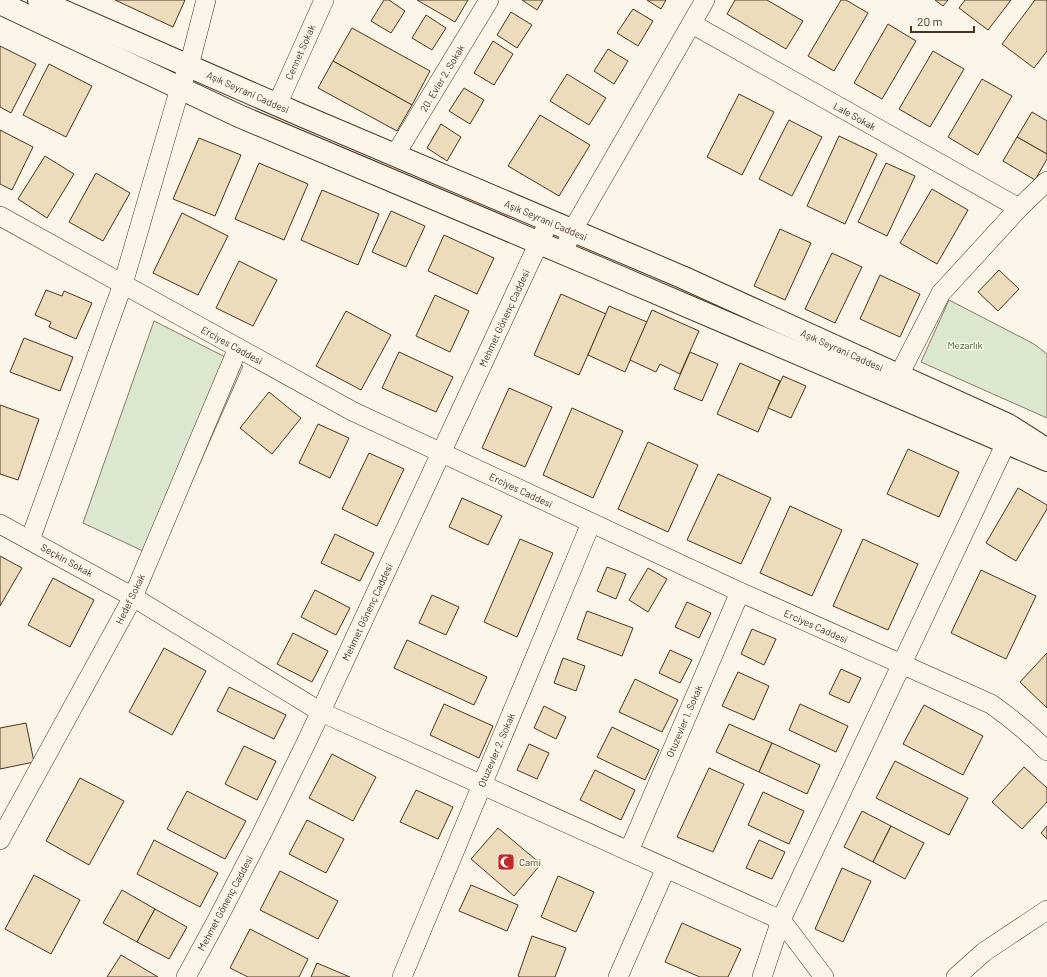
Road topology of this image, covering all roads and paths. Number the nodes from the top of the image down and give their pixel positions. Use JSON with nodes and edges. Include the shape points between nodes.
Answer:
{"nodes":[{"id":1,"x":40,"y":0,"type":"edge"},
{"id":2,"x":206,"y":0,"type":"edge"},
{"id":3,"x":324,"y":0,"type":"edge"},
{"id":4,"x":489,"y":0,"type":"edge"},
{"id":5,"x":705,"y":0,"type":"edge"},
{"id":6,"x":0,"y":3,"type":"edge"},
{"id":7,"x":692,"y":24,"type":"junction"},
{"id":8,"x":189,"y":66,"type":"junction"},
{"id":9,"x":180,"y":88,"type":"junction"},
{"id":10,"x":277,"y":105,"type":"junction"},
{"id":11,"x":395,"y":155,"type":"junction"},
{"id":12,"x":1047,"y":181,"type":"edge"},
{"id":13,"x":1019,"y":208,"type":"junction"},
{"id":14,"x":0,"y":216,"type":"edge"},
{"id":15,"x":549,"y":221,"type":"junction"},
{"id":16,"x":572,"y":231,"type":"junction"},
{"id":17,"x":539,"y":243,"type":"junction"},
{"id":18,"x":563,"y":253,"type":"junction"},
{"id":19,"x":122,"y":284,"type":"junction"},
{"id":20,"x":238,"y":348,"type":"junction"},
{"id":21,"x":898,"y":375,"type":"junction"},
{"id":22,"x":1006,"y":443,"type":"junction"},
{"id":23,"x":1047,"y":450,"type":"edge"},
{"id":24,"x":442,"y":453,"type":"junction"},
{"id":25,"x":1047,"y":460,"type":"edge"},
{"id":26,"x":591,"y":523,"type":"junction"},
{"id":27,"x":0,"y":524,"type":"edge"},
{"id":28,"x":30,"y":540,"type":"junction"},
{"id":29,"x":740,"y":592,"type":"junction"},
{"id":30,"x":133,"y":597,"type":"junction"},
{"id":31,"x":901,"y":664,"type":"junction"},
{"id":32,"x":321,"y":712,"type":"junction"},
{"id":33,"x":1047,"y":751,"type":"edge"},
{"id":34,"x":482,"y":785,"type":"junction"},
{"id":35,"x":0,"y":840,"type":"edge"},
{"id":36,"x":629,"y":851,"type":"junction"},
{"id":37,"x":666,"y":868,"type":"junction"},
{"id":38,"x":1047,"y":910,"type":"edge"},
{"id":39,"x":781,"y":920,"type":"junction"},
{"id":40,"x":186,"y":977,"type":"edge"},
{"id":41,"x":402,"y":977,"type":"edge"},
{"id":42,"x":618,"y":977,"type":"edge"},
{"id":43,"x":762,"y":977,"type":"edge"},
{"id":44,"x":824,"y":977,"type":"edge"},
{"id":45,"x":956,"y":977,"type":"edge"}],
"edges":[{"from":1,"to":8,"type":"main road","name":"Aşık Seyrani Caddesi"},
{"from":2,"to":8,"type":"street"},
{"from":3,"to":10,"type":"street","name":"Cennet Sokak"},
{"from":4,"to":11,"type":"street","name":"20. Evler 2. Sokak"},
{"from":5,"to":7,"type":"street"},
{"from":6,"to":9,"type":"main road"},
{"from":7,"to":13,"type":"street","name":"Lale Sokak"},
{"from":7,"to":16,"type":"street"},
{"from":8,"to":9,"type":"street"},
{"from":8,"to":10,"type":"main road","name":"Aşık Seyrani Caddesi"},
{"from":9,"to":17,"type":"main road","via":[[239,116]]},
{"from":9,"to":19,"type":"street"},
{"from":10,"to":11,"type":"main road","name":"Aşık Seyrani Caddesi"},
{"from":11,"to":15,"type":"main road","name":"Aşık Seyrani Caddesi"},
{"from":12,"to":13,"type":"street"},
{"from":13,"to":21,"type":"street","via":[[941,293]]},
{"from":14,"to":19,"type":"street","name":"Erciyes Caddesi"},
{"from":15,"to":16,"type":"main road","name":"Aşık Seyrani Caddesi"},
{"from":15,"to":17,"type":"street","name":"Mehmet Gönenç Caddesi"},
{"from":16,"to":18,"type":"street"},
{"from":16,"to":21,"type":"main road","name":"Aşık Seyrani Caddesi","via":[[682,277]]},
{"from":17,"to":18,"type":"main road"},
{"from":17,"to":24,"type":"street","name":"Mehmet Gönenç Caddesi"},
{"from":18,"to":22,"type":"main road"},
{"from":19,"to":20,"type":"street","name":"Erciyes Caddesi"},
{"from":19,"to":28,"type":"street"},
{"from":20,"to":24,"type":"street","name":"Erciyes Caddesi","via":[[352,411]]},
{"from":20,"to":30,"type":"street","name":"Hedef Sokak"},
{"from":21,"to":23,"type":"main road","name":"Aşık Seyrani Caddesi","via":[[1008,425]]},
{"from":22,"to":25,"type":"main road"},
{"from":22,"to":31,"type":"street"},
{"from":24,"to":26,"type":"street","name":"Erciyes Caddesi"},
{"from":24,"to":32,"type":"street","name":"Mehmet Gönenç Caddesi"},
{"from":26,"to":29,"type":"street","name":"Erciyes Caddesi"},
{"from":26,"to":34,"type":"street","name":"Otuzevler 2. Sokak"},
{"from":27,"to":28,"type":"street","name":"Seçkin Sokak"},
{"from":28,"to":30,"type":"street","name":"Seçkin Sokak"},
{"from":29,"to":31,"type":"street","name":"Erciyes Caddesi"},
{"from":29,"to":36,"type":"street","name":"Otuzevler 1. Sokak"},
{"from":30,"to":32,"type":"street","name":"Seçkin Sokak"},
{"from":30,"to":35,"type":"street","name":"Hedef Sokak"},
{"from":31,"to":33,"type":"street","name":"Erciyes Caddesi","via":[[991,704]]},
{"from":31,"to":39,"type":"street"},
{"from":32,"to":34,"type":"street","name":"Seçkin Sokak"},
{"from":32,"to":40,"type":"street","name":"Mehmet Gönenç Caddesi"},
{"from":34,"to":36,"type":"street","name":"Seçkin Sokak"},
{"from":34,"to":41,"type":"street","name":"Otuzevler 2. Sokak"},
{"from":36,"to":37,"type":"street","name":"Seçkin Sokak"},
{"from":37,"to":39,"type":"street","name":"Seçkin Sokak"},
{"from":37,"to":42,"type":"street"},
{"from":38,"to":45,"type":"street","via":[[984,952]]},
{"from":39,"to":43,"type":"street"},
{"from":39,"to":44,"type":"street"}]}
